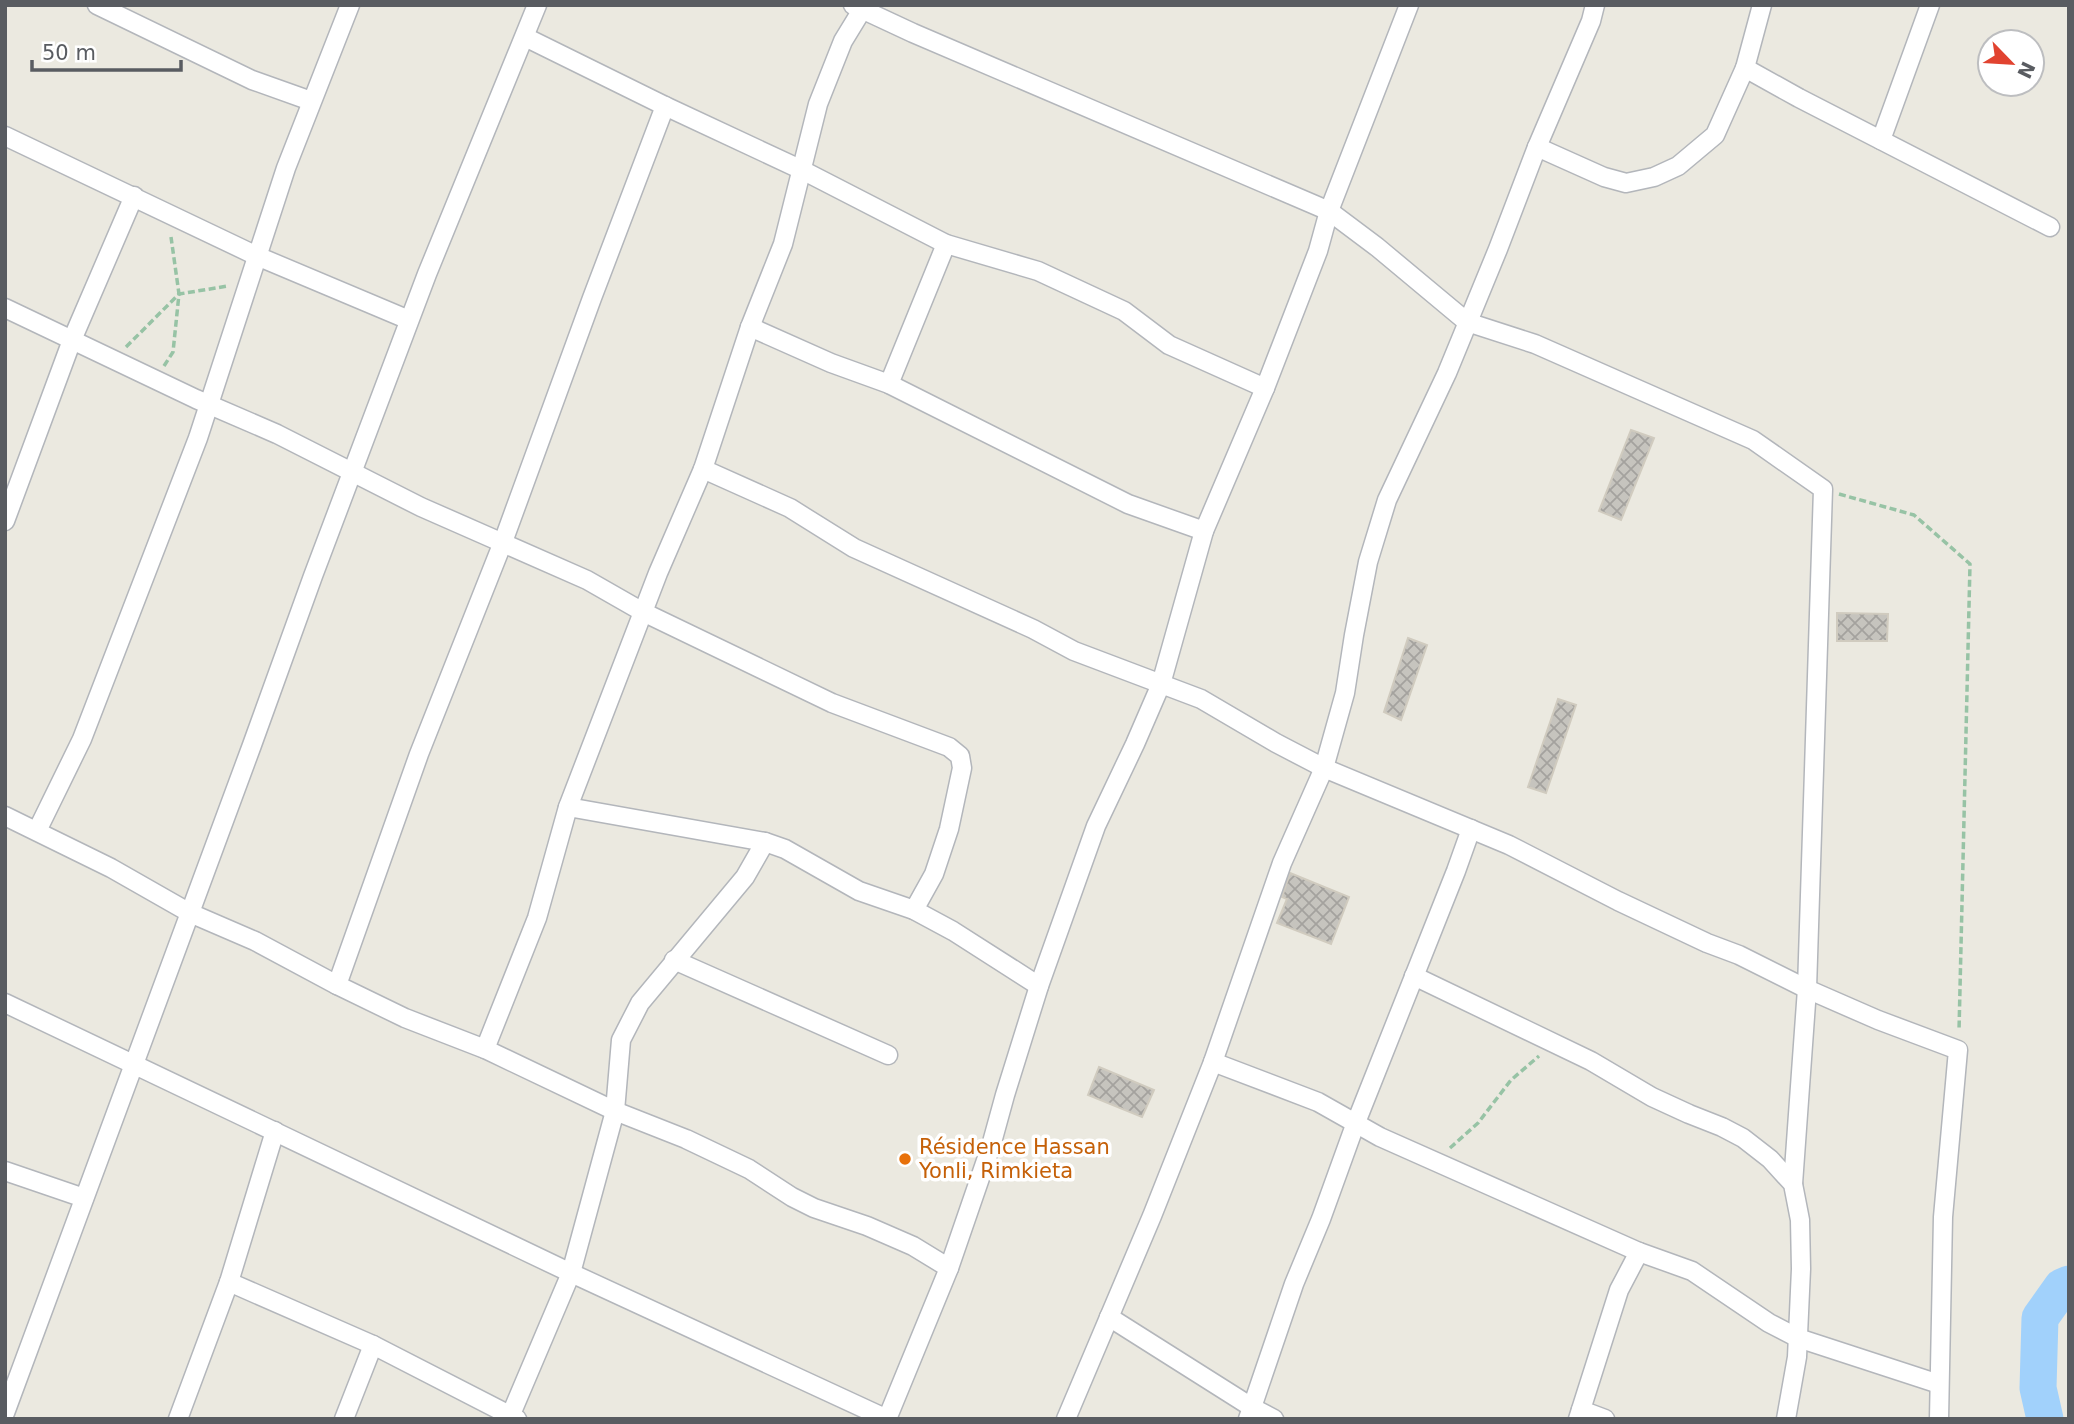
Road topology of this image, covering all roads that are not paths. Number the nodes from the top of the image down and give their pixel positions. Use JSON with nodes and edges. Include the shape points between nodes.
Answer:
{"nodes":[{"id":1,"x":97,"y":5,"type":"edge"},
{"id":2,"x":350,"y":5,"type":"edge"},
{"id":3,"x":537,"y":5,"type":"edge"},
{"id":4,"x":1409,"y":5,"type":"edge"},
{"id":5,"x":1595,"y":5,"type":"edge"},
{"id":6,"x":1762,"y":5,"type":"edge"},
{"id":7,"x":1930,"y":5,"type":"edge"},
{"id":8,"x":860,"y":7,"type":"edge"},
{"id":9,"x":525,"y":37,"type":"junction"},
{"id":10,"x":1745,"y":68,"type":"junction"},
{"id":11,"x":311,"y":101,"type":"junction"},
{"id":12,"x":665,"y":106,"type":"junction"},
{"id":13,"x":5,"y":136,"type":"edge"},
{"id":14,"x":1881,"y":140,"type":"junction"},
{"id":15,"x":1537,"y":146,"type":"junction"},
{"id":16,"x":802,"y":170,"type":"junction"},
{"id":17,"x":134,"y":196,"type":"junction"},
{"id":18,"x":1329,"y":211,"type":"junction"},
{"id":19,"x":2050,"y":227,"type":"dead end"},
{"id":20,"x":946,"y":244,"type":"junction"},
{"id":21,"x":257,"y":256,"type":"junction"},
{"id":22,"x":5,"y":307,"type":"edge"},
{"id":23,"x":410,"y":320,"type":"junction"},
{"id":24,"x":1466,"y":322,"type":"junction"},
{"id":25,"x":750,"y":327,"type":"junction"},
{"id":26,"x":72,"y":340,"type":"junction"},
{"id":27,"x":889,"y":384,"type":"junction"},
{"id":28,"x":1265,"y":387,"type":"junction"},
{"id":29,"x":208,"y":404,"type":"junction"},
{"id":30,"x":702,"y":470,"type":"junction"},
{"id":31,"x":352,"y":473,"type":"junction"},
{"id":32,"x":5,"y":521,"type":"edge"},
{"id":33,"x":1204,"y":531,"type":"junction"},
{"id":34,"x":503,"y":542,"type":"junction"},
{"id":35,"x":643,"y":612,"type":"junction"},
{"id":36,"x":1161,"y":684,"type":"junction"},
{"id":37,"x":1324,"y":768,"type":"junction"},
{"id":38,"x":568,"y":807,"type":"junction"},
{"id":39,"x":5,"y":816,"type":"edge"},
{"id":40,"x":1471,"y":829,"type":"junction"},
{"id":41,"x":37,"y":831,"type":"junction"},
{"id":42,"x":765,"y":842,"type":"junction"},
{"id":43,"x":914,"y":910,"type":"junction"},
{"id":44,"x":190,"y":913,"type":"junction"},
{"id":45,"x":674,"y":960,"type":"junction"},
{"id":46,"x":1414,"y":976,"type":"junction"},
{"id":47,"x":337,"y":985,"type":"junction"},
{"id":48,"x":1039,"y":986,"type":"junction"},
{"id":49,"x":1807,"y":989,"type":"junction"},
{"id":50,"x":5,"y":1003,"type":"edge"},
{"id":51,"x":485,"y":1049,"type":"junction"},
{"id":52,"x":888,"y":1055,"type":"dead end"},
{"id":53,"x":1213,"y":1062,"type":"junction"},
{"id":54,"x":133,"y":1064,"type":"junction"},
{"id":55,"x":615,"y":1111,"type":"junction"},
{"id":56,"x":1355,"y":1125,"type":"junction"},
{"id":57,"x":275,"y":1131,"type":"junction"},
{"id":58,"x":5,"y":1171,"type":"edge"},
{"id":59,"x":1793,"y":1184,"type":"junction"},
{"id":60,"x":85,"y":1198,"type":"junction"},
{"id":61,"x":1639,"y":1252,"type":"junction"},
{"id":62,"x":949,"y":1268,"type":"junction"},
{"id":63,"x":571,"y":1273,"type":"junction"},
{"id":64,"x":229,"y":1282,"type":"junction"},
{"id":65,"x":1109,"y":1317,"type":"junction"},
{"id":66,"x":1798,"y":1338,"type":"junction"},
{"id":67,"x":373,"y":1345,"type":"junction"},
{"id":68,"x":1939,"y":1384,"type":"junction"},
{"id":69,"x":5,"y":1413,"type":"edge"},
{"id":70,"x":1251,"y":1414,"type":"edge"},
{"id":71,"x":1580,"y":1414,"type":"edge"},
{"id":72,"x":512,"y":1418,"type":"edge"},
{"id":73,"x":178,"y":1419,"type":"edge"},
{"id":74,"x":344,"y":1419,"type":"edge"},
{"id":75,"x":1066,"y":1419,"type":"edge"},
{"id":76,"x":1274,"y":1419,"type":"edge"},
{"id":77,"x":1605,"y":1419,"type":"edge"},
{"id":78,"x":1786,"y":1419,"type":"edge"},
{"id":79,"x":1939,"y":1419,"type":"edge"}],
"edges":[{"from":1,"to":11,"type":"street","via":[[252,80]]},
{"from":2,"to":11,"type":"street"},
{"from":3,"to":9,"type":"street"},
{"from":4,"to":18,"type":"street"},
{"from":5,"to":15,"type":"street"},
{"from":6,"to":10,"type":"street"},
{"from":7,"to":14,"type":"street"},
{"from":8,"to":16,"type":"street","via":[[818,104]]},
{"from":8,"to":18,"type":"street"},
{"from":9,"to":12,"type":"street"},
{"from":9,"to":23,"type":"street"},
{"from":10,"to":14,"type":"street"},
{"from":10,"to":15,"type":"street","via":[[1715,135],[1678,166],[1654,177],[1626,183]]},
{"from":11,"to":21,"type":"street"},
{"from":12,"to":16,"type":"street"},
{"from":12,"to":34,"type":"street"},
{"from":13,"to":17,"type":"street"},
{"from":14,"to":19,"type":"street"},
{"from":15,"to":24,"type":"street"},
{"from":16,"to":20,"type":"street"},
{"from":16,"to":25,"type":"street","via":[[783,244]]},
{"from":17,"to":21,"type":"street"},
{"from":17,"to":26,"type":"street"},
{"from":18,"to":24,"type":"street"},
{"from":18,"to":28,"type":"street"},
{"from":20,"to":27,"type":"street"},
{"from":20,"to":28,"type":"street","via":[[1038,271],[1124,310],[1169,345]]},
{"from":21,"to":23,"type":"street"},
{"from":21,"to":29,"type":"street"},
{"from":22,"to":26,"type":"street"},
{"from":23,"to":31,"type":"street"},
{"from":24,"to":37,"type":"street","via":[[1387,500],[1368,562],[1345,694]]},
{"from":24,"to":49,"type":"street","via":[[1535,344],[1753,440],[1823,489]]},
{"from":25,"to":27,"type":"street"},
{"from":25,"to":30,"type":"street"},
{"from":26,"to":29,"type":"street"},
{"from":26,"to":32,"type":"street"},
{"from":27,"to":33,"type":"street","via":[[1128,504]]},
{"from":28,"to":33,"type":"street"},
{"from":29,"to":31,"type":"street"},
{"from":29,"to":41,"type":"street","via":[[82,739]]},
{"from":30,"to":35,"type":"street"},
{"from":30,"to":36,"type":"street","via":[[790,508],[854,548],[1074,651]]},
{"from":31,"to":34,"type":"street"},
{"from":31,"to":44,"type":"street"},
{"from":33,"to":36,"type":"street"},
{"from":34,"to":35,"type":"street","via":[[587,580]]},
{"from":34,"to":47,"type":"street","via":[[419,754]]},
{"from":35,"to":38,"type":"street"},
{"from":35,"to":43,"type":"street","via":[[832,703],[949,747],[960,756],[962,768],[949,829],[934,874]]},
{"from":36,"to":37,"type":"street","via":[[1202,699]]},
{"from":36,"to":48,"type":"street","via":[[1096,826]]},
{"from":37,"to":40,"type":"street"},
{"from":37,"to":53,"type":"street","via":[[1283,863]]},
{"from":38,"to":42,"type":"street"},
{"from":38,"to":51,"type":"street","via":[[537,918]]},
{"from":39,"to":41,"type":"street"},
{"from":40,"to":46,"type":"street"},
{"from":40,"to":49,"type":"street"},
{"from":41,"to":44,"type":"street"},
{"from":42,"to":43,"type":"street","via":[[859,891]]},
{"from":42,"to":45,"type":"street","via":[[745,877]]},
{"from":43,"to":48,"type":"street"},
{"from":44,"to":47,"type":"street"},
{"from":44,"to":54,"type":"street"},
{"from":45,"to":52,"type":"street"},
{"from":45,"to":55,"type":"street","via":[[640,1003],[621,1040]]},
{"from":46,"to":56,"type":"street"},
{"from":46,"to":59,"type":"street","via":[[1743,1138]]},
{"from":47,"to":51,"type":"street"},
{"from":48,"to":62,"type":"street"},
{"from":49,"to":59,"type":"street"},
{"from":49,"to":68,"type":"street","via":[[1958,1050],[1943,1217]]},
{"from":50,"to":54,"type":"street"},
{"from":51,"to":55,"type":"street"},
{"from":53,"to":56,"type":"street","via":[[1318,1102]]},
{"from":53,"to":65,"type":"street"},
{"from":54,"to":57,"type":"street"},
{"from":54,"to":60,"type":"street"},
{"from":55,"to":62,"type":"street","via":[[750,1169],[792,1197],[913,1246]]},
{"from":55,"to":63,"type":"street"},
{"from":56,"to":61,"type":"street"},
{"from":56,"to":70,"type":"street","via":[[1294,1284]]},
{"from":57,"to":63,"type":"street"},
{"from":57,"to":64,"type":"street"},
{"from":58,"to":60,"type":"street"},
{"from":59,"to":66,"type":"street","via":[[1800,1220]]},
{"from":60,"to":69,"type":"street"},
{"from":61,"to":66,"type":"street","via":[[1692,1271]]},
{"from":61,"to":71,"type":"street","via":[[1619,1290]]},
{"from":62,"to":63,"type":"street","via":[[887,1419]]},
{"from":63,"to":72,"type":"street"},
{"from":64,"to":67,"type":"street"},
{"from":64,"to":73,"type":"street"},
{"from":65,"to":70,"type":"street"},
{"from":65,"to":75,"type":"street"},
{"from":66,"to":68,"type":"street"},
{"from":66,"to":78,"type":"street"},
{"from":67,"to":72,"type":"street"},
{"from":67,"to":74,"type":"street"},
{"from":68,"to":79,"type":"street"},
{"from":70,"to":76,"type":"street"},
{"from":71,"to":77,"type":"street"}]}
